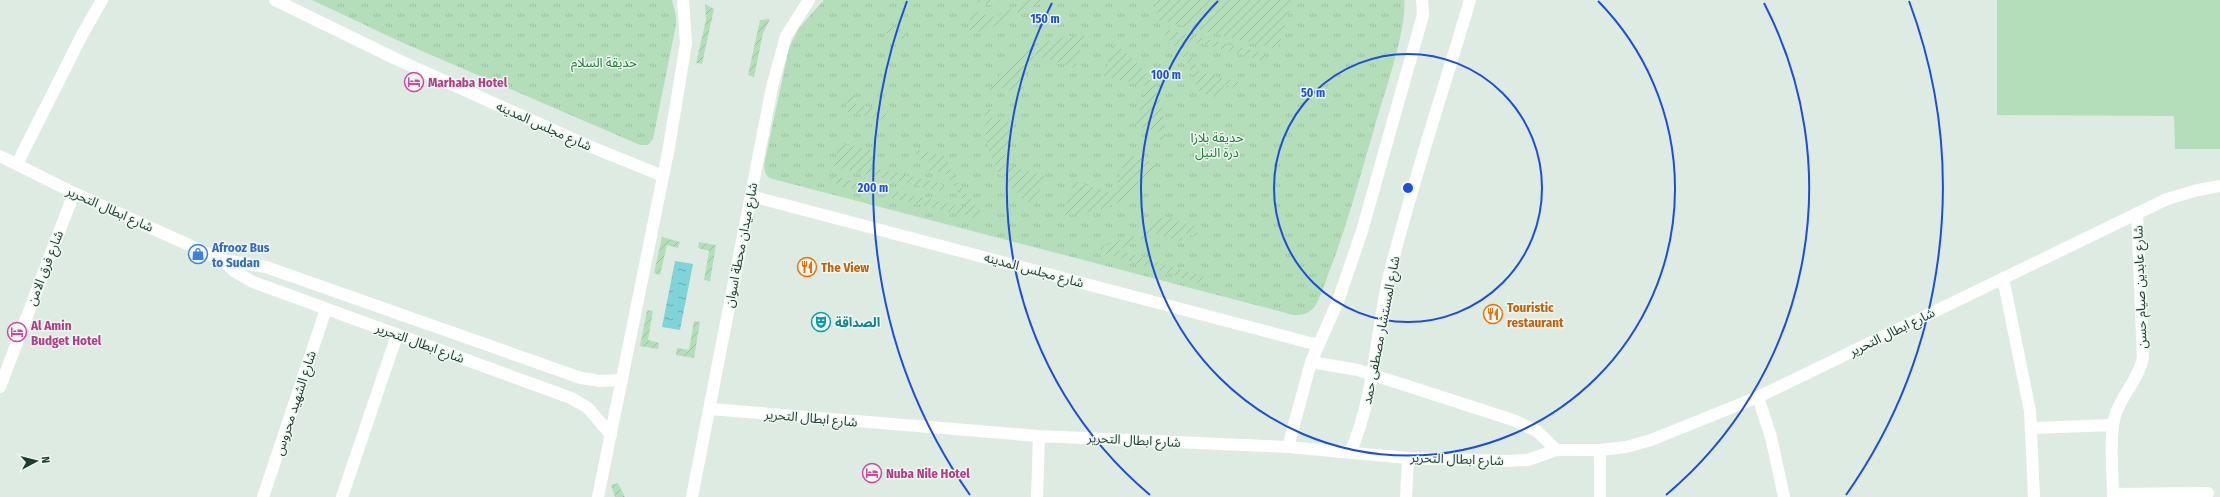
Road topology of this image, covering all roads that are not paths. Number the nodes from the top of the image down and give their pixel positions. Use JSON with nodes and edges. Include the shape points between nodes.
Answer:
{"nodes":[{"id":1,"x":102,"y":0,"type":"edge"},
{"id":2,"x":275,"y":0,"type":"edge"},
{"id":3,"x":683,"y":0,"type":"edge"},
{"id":4,"x":808,"y":0,"type":"edge"},
{"id":5,"x":1422,"y":0,"type":"edge"},
{"id":6,"x":1470,"y":0,"type":"edge"},
{"id":7,"x":0,"y":156,"type":"edge"},
{"id":8,"x":17,"y":164,"type":"junction"},
{"id":9,"x":663,"y":176,"type":"junction"},
{"id":10,"x":2220,"y":186,"type":"edge"},
{"id":11,"x":74,"y":193,"type":"junction"},
{"id":12,"x":751,"y":196,"type":"junction"},
{"id":13,"x":2137,"y":213,"type":"junction"},
{"id":14,"x":222,"y":260,"type":"junction"},
{"id":15,"x":2003,"y":278,"type":"junction"},
{"id":16,"x":326,"y":309,"type":"junction"},
{"id":17,"x":397,"y":335,"type":"junction"},
{"id":18,"x":1318,"y":345,"type":"junction"},
{"id":19,"x":1311,"y":362,"type":"junction"},
{"id":20,"x":1373,"y":375,"type":"junction"},
{"id":21,"x":622,"y":380,"type":"junction"},
{"id":22,"x":0,"y":387,"type":"edge"},
{"id":23,"x":1758,"y":397,"type":"junction"},
{"id":24,"x":711,"y":409,"type":"junction"},
{"id":25,"x":2113,"y":425,"type":"junction"},
{"id":26,"x":2032,"y":428,"type":"junction"},
{"id":27,"x":610,"y":435,"type":"junction"},
{"id":28,"x":1039,"y":436,"type":"junction"},
{"id":29,"x":1288,"y":447,"type":"junction"},
{"id":30,"x":1556,"y":450,"type":"junction"},
{"id":31,"x":1600,"y":450,"type":"junction"},
{"id":32,"x":1350,"y":453,"type":"junction"},
{"id":33,"x":1408,"y":458,"type":"junction"},
{"id":34,"x":2208,"y":493,"type":"dead end"},
{"id":35,"x":2113,"y":495,"type":"edge"},
{"id":36,"x":263,"y":497,"type":"edge"},
{"id":37,"x":342,"y":497,"type":"edge"},
{"id":38,"x":598,"y":497,"type":"edge"},
{"id":39,"x":692,"y":497,"type":"edge"},
{"id":40,"x":1037,"y":497,"type":"edge"},
{"id":41,"x":1406,"y":497,"type":"edge"},
{"id":42,"x":1600,"y":497,"type":"edge"},
{"id":43,"x":1784,"y":497,"type":"edge"},
{"id":44,"x":2034,"y":497,"type":"edge"}],
"edges":[{"from":1,"to":8,"type":"street"},
{"from":2,"to":9,"type":"street","name":"شارع مجلس المدينه","via":[[396,59],[570,138]]},
{"from":3,"to":9,"type":"street","via":[[685,48]]},
{"from":4,"to":12,"type":"street","name":"شارع ميدان محطة اسوان","via":[[786,36],[764,122]]},
{"from":5,"to":18,"type":"street","via":[[1422,15],[1362,231],[1338,302]]},
{"from":6,"to":20,"type":"street","name":"شارع المستشار مصطفى حمد","via":[[1389,276]]},
{"from":7,"to":8,"type":"street","name":"شارع ابطال التحرير"},
{"from":8,"to":11,"type":"street","name":"شارع ابطال التحرير"},
{"from":9,"to":21,"type":"street"},
{"from":10,"to":13,"type":"street","name":"شارع ابطال التحرير","via":[[2182,194]]},
{"from":11,"to":14,"type":"street","name":"شارع ابطال التحرير"},
{"from":11,"to":22,"type":"street","name":"شارع فرق الامن"},
{"from":12,"to":18,"type":"street","name":"شارع مجلس المدينه"},
{"from":12,"to":24,"type":"street","name":"شارع ميدان محطة اسوان"},
{"from":13,"to":15,"type":"street","name":"شارع ابطال التحرير"},
{"from":13,"to":25,"type":"street","name":"شارع عابدين صيام حسن","via":[[2143,358],[2137,378],[2120,405]]},
{"from":14,"to":16,"type":"street","name":"شارع ابطال التحرير","via":[[234,271],[253,282]]},
{"from":14,"to":21,"type":"street","name":"شارع ابطال التحرير","via":[[266,267],[581,378],[600,381]]},
{"from":15,"to":23,"type":"street","name":"شارع ابطال التحرير"},
{"from":15,"to":26,"type":"street"},
{"from":16,"to":17,"type":"street","name":"شارع ابطال التحرير"},
{"from":16,"to":36,"type":"street","name":"شارع الشهيد محروس"},
{"from":17,"to":27,"type":"street","name":"شارع ابطال التحرير","via":[[571,398],[588,408]]},
{"from":17,"to":37,"type":"street"},
{"from":18,"to":19,"type":"street"},
{"from":19,"to":20,"type":"street"},
{"from":19,"to":29,"type":"street"},
{"from":20,"to":30,"type":"street","via":[[1525,424],[1537,431]]},
{"from":20,"to":32,"type":"street","name":"شارع المستشار مصطفى حمد","via":[[1362,427]]},
{"from":21,"to":27,"type":"street"},
{"from":23,"to":31,"type":"street","name":"شارع ابطال التحرير","via":[[1651,440],[1626,447]]},
{"from":23,"to":43,"type":"street","via":[[1771,437]]},
{"from":24,"to":28,"type":"street","name":"شارع ابطال التحرير"},
{"from":24,"to":39,"type":"street","name":"شارع ميدان محطة اسوان"},
{"from":25,"to":26,"type":"street"},
{"from":25,"to":35,"type":"street","name":"شارع عابدين صيام حسن"},
{"from":26,"to":44,"type":"street"},
{"from":27,"to":38,"type":"street"},
{"from":28,"to":29,"type":"street","name":"شارع ابطال التحرير"},
{"from":28,"to":40,"type":"street"},
{"from":29,"to":32,"type":"street","name":"شارع ابطال التحرير"},
{"from":30,"to":31,"type":"street","name":"شارع ابطال التحرير"},
{"from":30,"to":33,"type":"street","name":"شارع ابطال التحرير","via":[[1518,461]]},
{"from":31,"to":42,"type":"street"},
{"from":32,"to":33,"type":"street","name":"شارع ابطال التحرير"},
{"from":33,"to":41,"type":"street"},
{"from":34,"to":35,"type":"street"}]}
